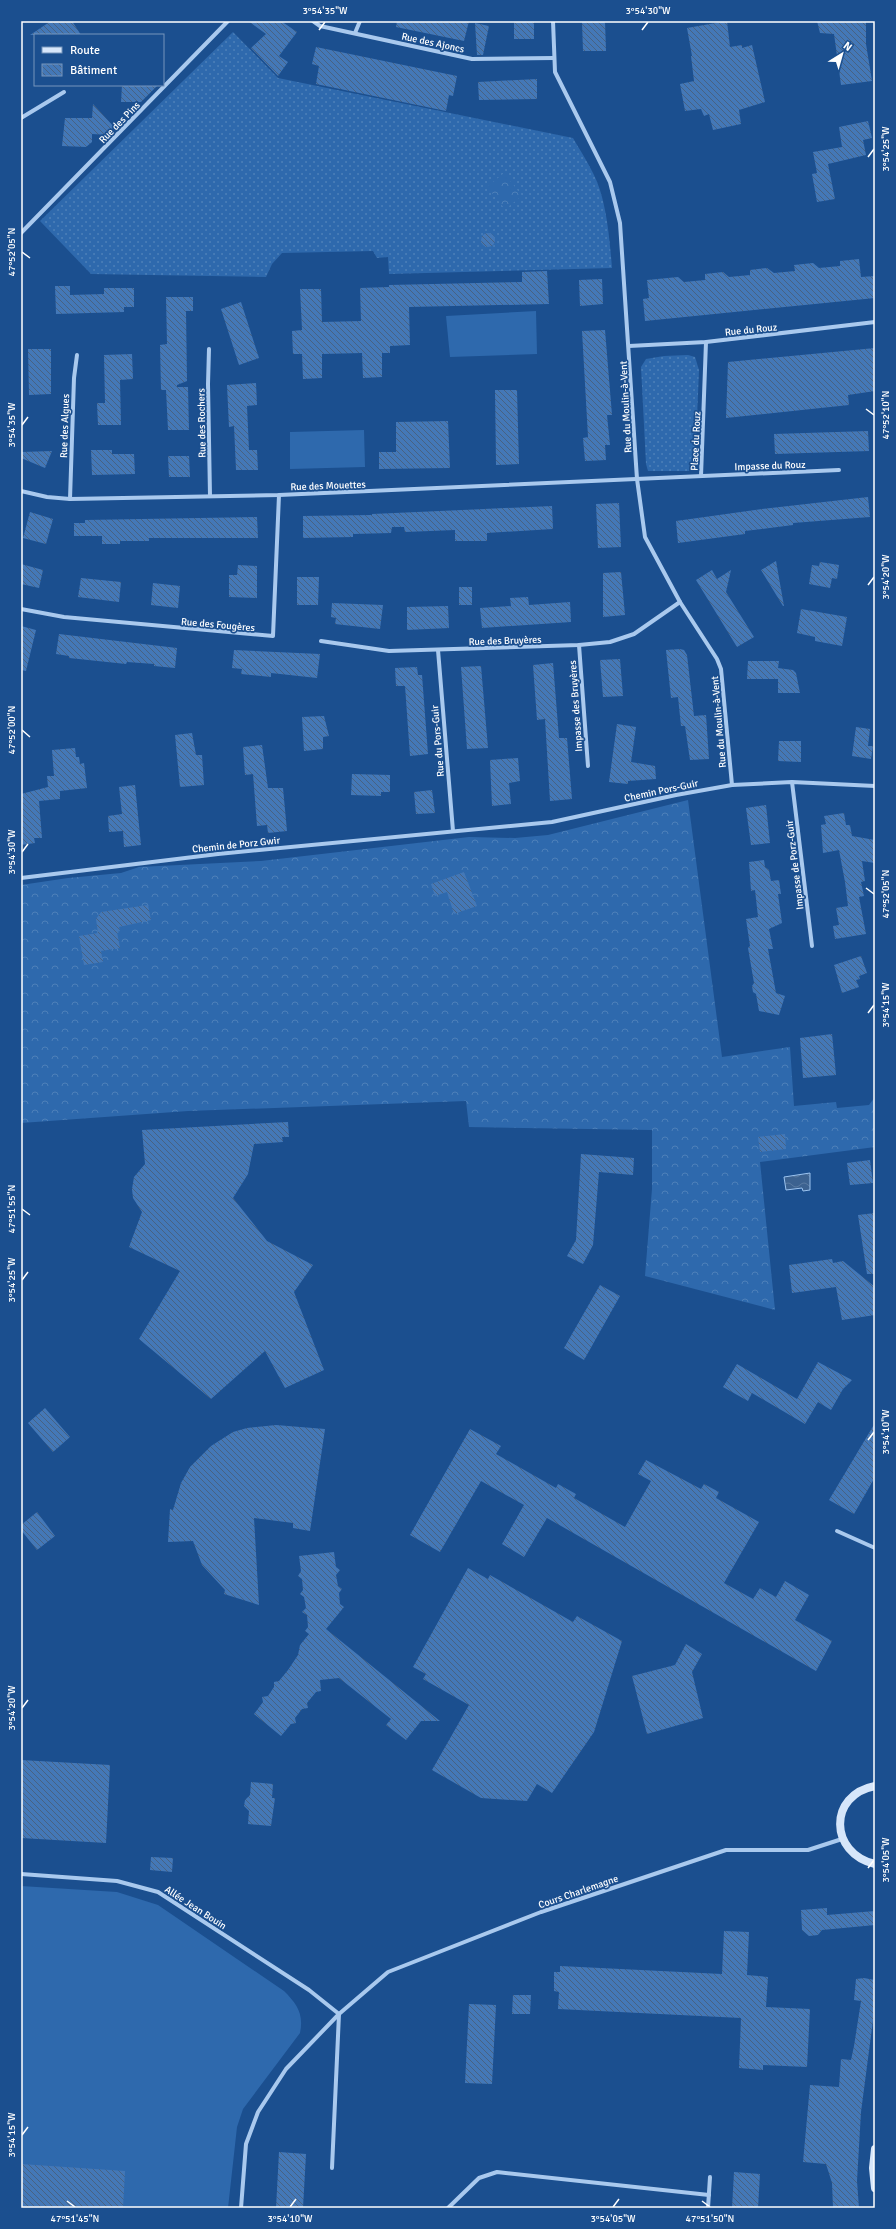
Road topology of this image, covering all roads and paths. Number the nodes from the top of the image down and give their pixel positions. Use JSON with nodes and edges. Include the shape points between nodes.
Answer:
{"nodes":[{"id":1,"x":228,"y":21,"type":"edge"},
{"id":2,"x":313,"y":21,"type":"edge"},
{"id":3,"x":360,"y":21,"type":"edge"},
{"id":4,"x":552,"y":21,"type":"edge"},
{"id":5,"x":355,"y":33,"type":"junction"},
{"id":6,"x":554,"y":58,"type":"junction"},
{"id":7,"x":64,"y":92,"type":"dead end"},
{"id":8,"x":21,"y":118,"type":"edge"},
{"id":9,"x":21,"y":233,"type":"edge"},
{"id":10,"x":875,"y":322,"type":"edge"},
{"id":11,"x":706,"y":342,"type":"junction"},
{"id":12,"x":629,"y":346,"type":"junction"},
{"id":13,"x":209,"y":349,"type":"dead end"},
{"id":14,"x":78,"y":355,"type":"dead end"},
{"id":15,"x":839,"y":470,"type":"dead end"},
{"id":16,"x":701,"y":476,"type":"junction"},
{"id":17,"x":637,"y":479,"type":"junction"},
{"id":18,"x":21,"y":491,"type":"edge"},
{"id":19,"x":279,"y":495,"type":"junction"},
{"id":20,"x":210,"y":496,"type":"junction"},
{"id":21,"x":70,"y":499,"type":"junction"},
{"id":22,"x":680,"y":602,"type":"junction"},
{"id":23,"x":21,"y":609,"type":"edge"},
{"id":24,"x":321,"y":641,"type":"dead end"},
{"id":25,"x":579,"y":645,"type":"junction"},
{"id":26,"x":438,"y":650,"type":"junction"},
{"id":27,"x":588,"y":766,"type":"dead end"},
{"id":28,"x":792,"y":782,"type":"junction"},
{"id":29,"x":732,"y":785,"type":"junction"},
{"id":30,"x":875,"y":786,"type":"edge"},
{"id":31,"x":453,"y":831,"type":"junction"},
{"id":32,"x":21,"y":878,"type":"edge"},
{"id":33,"x":812,"y":946,"type":"dead end"},
{"id":34,"x":837,"y":1531,"type":"dead end"},
{"id":35,"x":875,"y":1548,"type":"edge"},
{"id":36,"x":875,"y":1786,"type":"edge"},
{"id":37,"x":842,"y":1839,"type":"junction"},
{"id":38,"x":875,"y":1864,"type":"edge"},
{"id":39,"x":21,"y":1874,"type":"edge"},
{"id":40,"x":339,"y":2014,"type":"junction"},
{"id":41,"x":875,"y":2149,"type":"edge"},
{"id":42,"x":332,"y":2168,"type":"dead end"},
{"id":43,"x":710,"y":2177,"type":"dead end"},
{"id":44,"x":875,"y":2188,"type":"edge"},
{"id":45,"x":709,"y":2195,"type":"junction"},
{"id":46,"x":241,"y":2208,"type":"edge"},
{"id":47,"x":448,"y":2208,"type":"edge"},
{"id":48,"x":708,"y":2208,"type":"edge"}],
"edges":[{"from":1,"to":9,"type":"street","name":"Rue des Pins"},
{"from":2,"to":5,"type":"street","name":"Rue des Ajoncs","via":[[320,26]]},
{"from":3,"to":5,"type":"street"},
{"from":4,"to":6,"type":"street","name":"Rue du Moulin-à-Vent"},
{"from":5,"to":6,"type":"street","name":"Rue des Ajoncs","via":[[472,59]]},
{"from":6,"to":12,"type":"street","name":"Rue du Moulin-à-Vent","via":[[555,72],[610,182],[620,223]]},
{"from":7,"to":8,"type":"street"},
{"from":10,"to":11,"type":"street","name":"Rue du Rouz"},
{"from":11,"to":12,"type":"street","name":"Rue du Rouz"},
{"from":11,"to":16,"type":"street","name":"Place du Rouz"},
{"from":12,"to":17,"type":"street","name":"Rue du Moulin-à-Vent"},
{"from":13,"to":20,"type":"street","name":"Rue des Rochers"},
{"from":14,"to":21,"type":"street","name":"Rue des Algues","via":[[74,378]]},
{"from":15,"to":16,"type":"street","name":"Impasse du Rouz"},
{"from":16,"to":17,"type":"street","name":"Place du Rouz"},
{"from":17,"to":19,"type":"street","name":"Rue des Mouettes"},
{"from":17,"to":22,"type":"street","name":"Rue du Moulin-à-Vent","via":[[645,537]]},
{"from":18,"to":21,"type":"street","name":"Rue des Mouettes"},
{"from":19,"to":20,"type":"street","name":"Rue des Mouettes"},
{"from":19,"to":23,"type":"street","name":"Rue des Fougères","via":[[273,636],[64,617]]},
{"from":20,"to":21,"type":"street","name":"Rue des Mouettes"},
{"from":22,"to":25,"type":"street","name":"Rue des Bruyères","via":[[628,636],[610,642]]},
{"from":22,"to":29,"type":"street","name":"Rue du Moulin-à-Vent","via":[[717,659],[721,670]]},
{"from":24,"to":26,"type":"street","name":"Rue des Bruyères","via":[[389,651]]},
{"from":25,"to":26,"type":"street","name":"Rue des Bruyères"},
{"from":25,"to":27,"type":"street","name":"Impasse des Bruyères"},
{"from":26,"to":31,"type":"street","name":"Rue du Pors-Guir"},
{"from":28,"to":29,"type":"street","name":"Chemin Pors-Guir"},
{"from":28,"to":30,"type":"street","name":"Chemin Pors-Guir"},
{"from":28,"to":33,"type":"street","name":"Impasse de Porz-Guir"},
{"from":29,"to":31,"type":"street","name":"Chemin Pors-Guir","via":[[676,794],[552,822]]},
{"from":31,"to":32,"type":"street","name":"Chemin de Porz Gwir","via":[[218,854]]},
{"from":34,"to":35,"type":"street"},
{"from":36,"to":37,"type":"main road","via":[[853,1795],[845,1805],[840,1818]]},
{"from":37,"to":38,"type":"main road","via":[[853,1854]]},
{"from":37,"to":40,"type":"street","name":"Cours Charlemagne","via":[[808,1850],[726,1850],[540,1912],[388,1972]]},
{"from":39,"to":40,"type":"street","name":"Allée Jean Bouin","via":[[117,1882],[158,1892],[309,1990]]},
{"from":40,"to":42,"type":"street"},
{"from":40,"to":46,"type":"street","name":"Cours Charlemagne","via":[[286,2069],[258,2112],[246,2144]]},
{"from":41,"to":44,"type":"main road"},
{"from":43,"to":45,"type":"street"},
{"from":45,"to":47,"type":"street","via":[[497,2172],[480,2178]]},
{"from":45,"to":48,"type":"street"}]}
